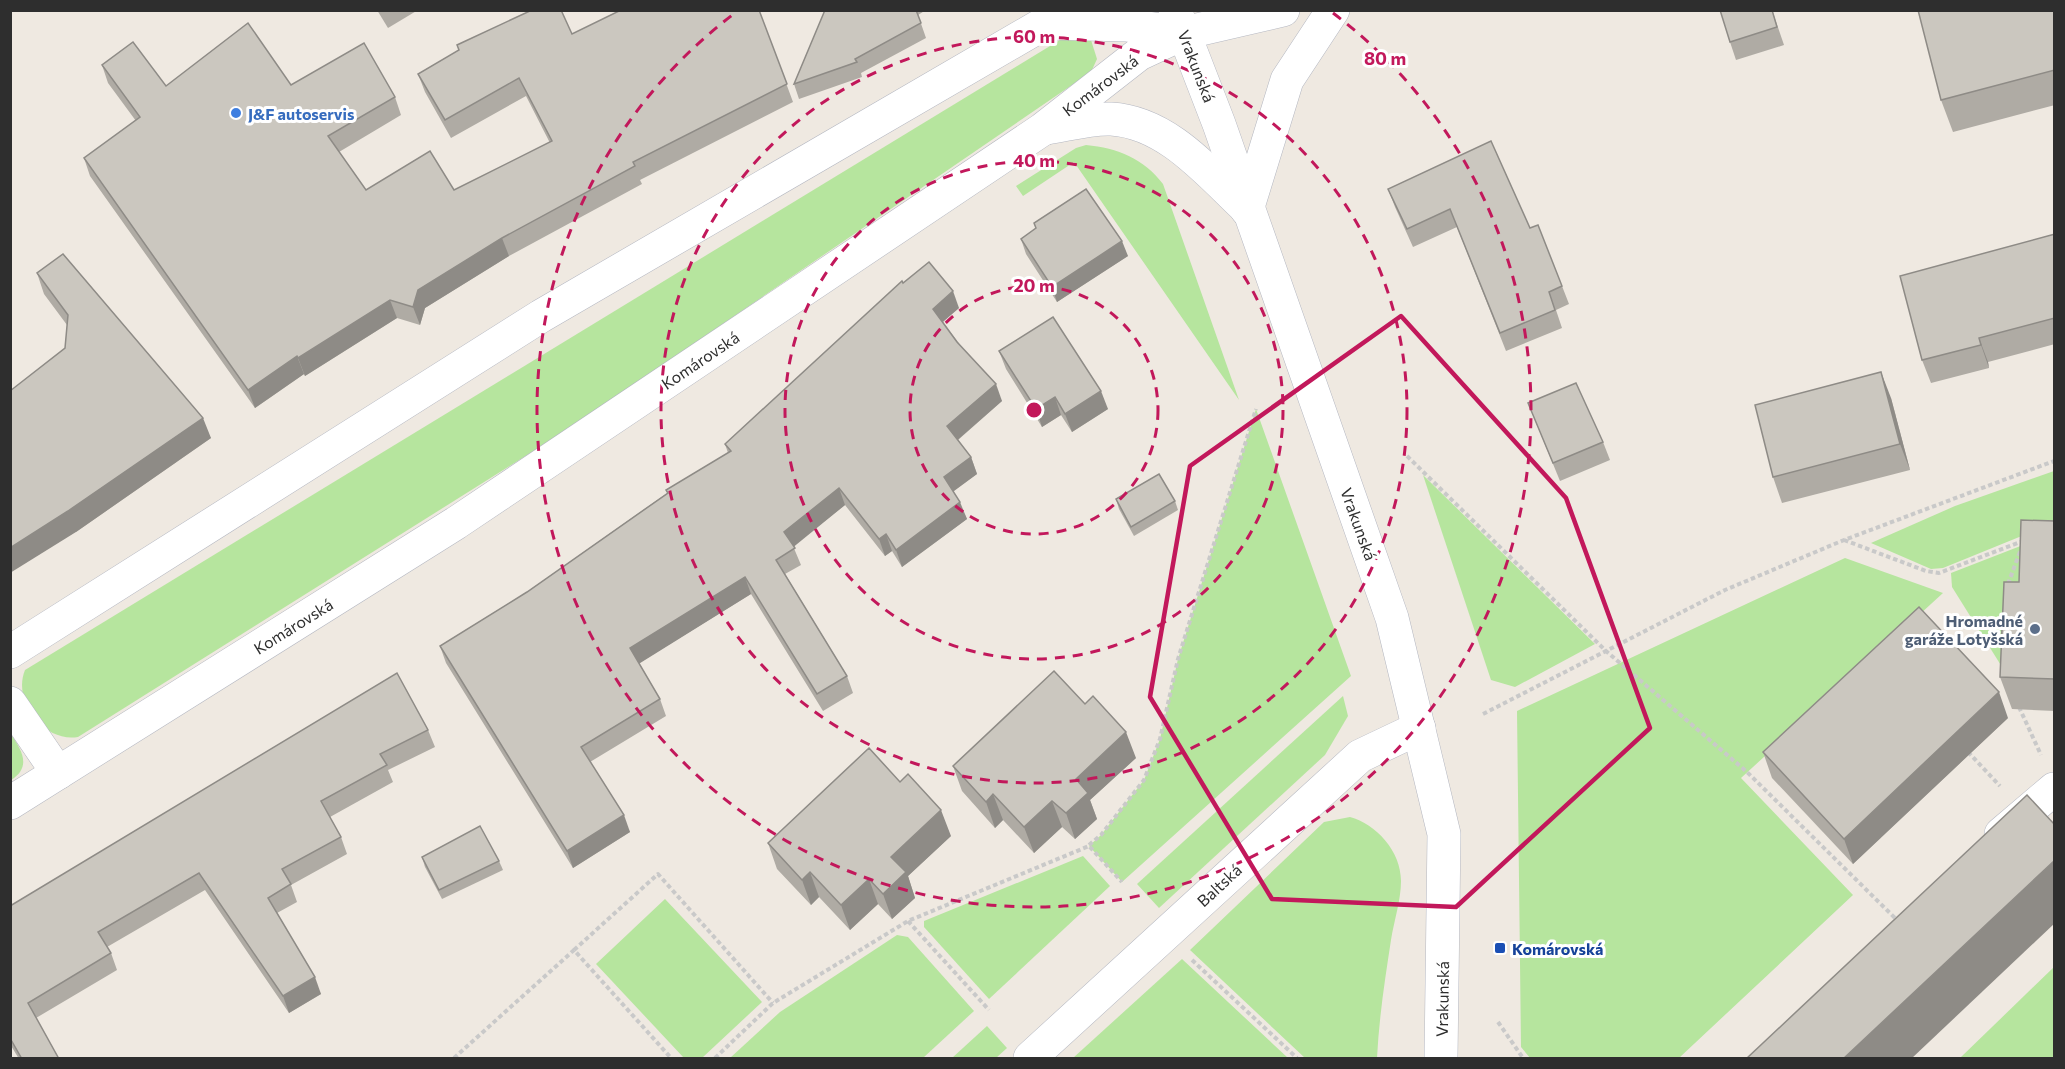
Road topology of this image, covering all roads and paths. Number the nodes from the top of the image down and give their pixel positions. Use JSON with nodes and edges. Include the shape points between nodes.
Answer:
{"nodes":[{"id":1,"x":1283,"y":10,"type":"edge"},
{"id":2,"x":1333,"y":10,"type":"edge"},
{"id":3,"x":1052,"y":17,"type":"edge"},
{"id":4,"x":1180,"y":22,"type":"edge"},
{"id":5,"x":1043,"y":129,"type":"junction"},
{"id":6,"x":1247,"y":210,"type":"junction"},
{"id":7,"x":1256,"y":410,"type":"dead end"},
{"id":8,"x":1407,"y":456,"type":"dead end"},
{"id":9,"x":2055,"y":461,"type":"edge"},
{"id":10,"x":1844,"y":540,"type":"junction"},
{"id":11,"x":2008,"y":585,"type":"edge"},
{"id":12,"x":1606,"y":651,"type":"junction"},
{"id":13,"x":10,"y":652,"type":"edge"},
{"id":14,"x":2017,"y":702,"type":"edge"},
{"id":15,"x":10,"y":703,"type":"edge"},
{"id":16,"x":1484,"y":714,"type":"dead end"},
{"id":17,"x":1419,"y":728,"type":"junction"},
{"id":18,"x":1972,"y":742,"type":"edge"},
{"id":19,"x":58,"y":773,"type":"junction"},
{"id":20,"x":2050,"y":777,"type":"edge"},
{"id":21,"x":10,"y":803,"type":"edge"},
{"id":22,"x":2025,"y":812,"type":"junction"},
{"id":23,"x":1089,"y":846,"type":"junction"},
{"id":24,"x":1982,"y":851,"type":"edge"},
{"id":25,"x":1122,"y":882,"type":"dead end"},
{"id":26,"x":908,"y":921,"type":"junction"},
{"id":27,"x":1901,"y":924,"type":"edge"},
{"id":28,"x":1165,"y":935,"type":"junction"},
{"id":29,"x":574,"y":950,"type":"junction"},
{"id":30,"x":773,"y":1003,"type":"junction"},
{"id":31,"x":989,"y":1010,"type":"dead end"},
{"id":32,"x":1498,"y":1022,"type":"dead end"},
{"id":33,"x":454,"y":1059,"type":"edge"},
{"id":34,"x":671,"y":1059,"type":"edge"},
{"id":35,"x":715,"y":1059,"type":"edge"},
{"id":36,"x":1030,"y":1059,"type":"edge"},
{"id":37,"x":1297,"y":1059,"type":"edge"},
{"id":38,"x":1441,"y":1059,"type":"edge"},
{"id":39,"x":1523,"y":1059,"type":"edge"}],
"edges":[{"from":1,"to":4,"type":"street"},
{"from":2,"to":6,"type":"street","via":[[1287,80]]},
{"from":3,"to":4,"type":"street","via":[[1126,25]]},
{"from":3,"to":13,"type":"street","via":[[541,316]]},
{"from":4,"to":5,"type":"street","name":"Komárovská"},
{"from":4,"to":6,"type":"street","name":"Vrakunská"},
{"from":5,"to":6,"type":"street","via":[[1111,119],[1144,128],[1171,141],[1193,158]]},
{"from":5,"to":19,"type":"street","name":"Komárovská","via":[[456,523]]},
{"from":6,"to":17,"type":"street","name":"Vrakunská","via":[[1392,618]]},
{"from":7,"to":23,"type":"path","via":[[1178,659],[1160,739],[1144,780]]},
{"from":8,"to":12,"type":"path"},
{"from":9,"to":10,"type":"path"},
{"from":10,"to":11,"type":"path","via":[[1939,573],[2025,540]]},
{"from":10,"to":12,"type":"path","via":[[1725,590]]},
{"from":12,"to":16,"type":"path"},
{"from":12,"to":27,"type":"path","via":[[1747,772]]},
{"from":14,"to":20,"type":"path"},
{"from":15,"to":19,"type":"street"},
{"from":17,"to":28,"type":"street","name":"Baltská","via":[[1360,756]]},
{"from":17,"to":38,"type":"street","name":"Vrakunská","via":[[1444,834]]},
{"from":18,"to":22,"type":"path","via":[[1965,749]]},
{"from":19,"to":21,"type":"street","name":"Komárovská"},
{"from":20,"to":22,"type":"street"},
{"from":22,"to":24,"type":"street"},
{"from":23,"to":25,"type":"path"},
{"from":23,"to":26,"type":"path"},
{"from":26,"to":30,"type":"path"},
{"from":26,"to":31,"type":"path"},
{"from":28,"to":36,"type":"street","name":"Baltská"},
{"from":28,"to":37,"type":"path"},
{"from":29,"to":30,"type":"path","via":[[658,874]]},
{"from":29,"to":33,"type":"path"},
{"from":29,"to":34,"type":"path"},
{"from":30,"to":35,"type":"path"},
{"from":32,"to":39,"type":"path"}]}
